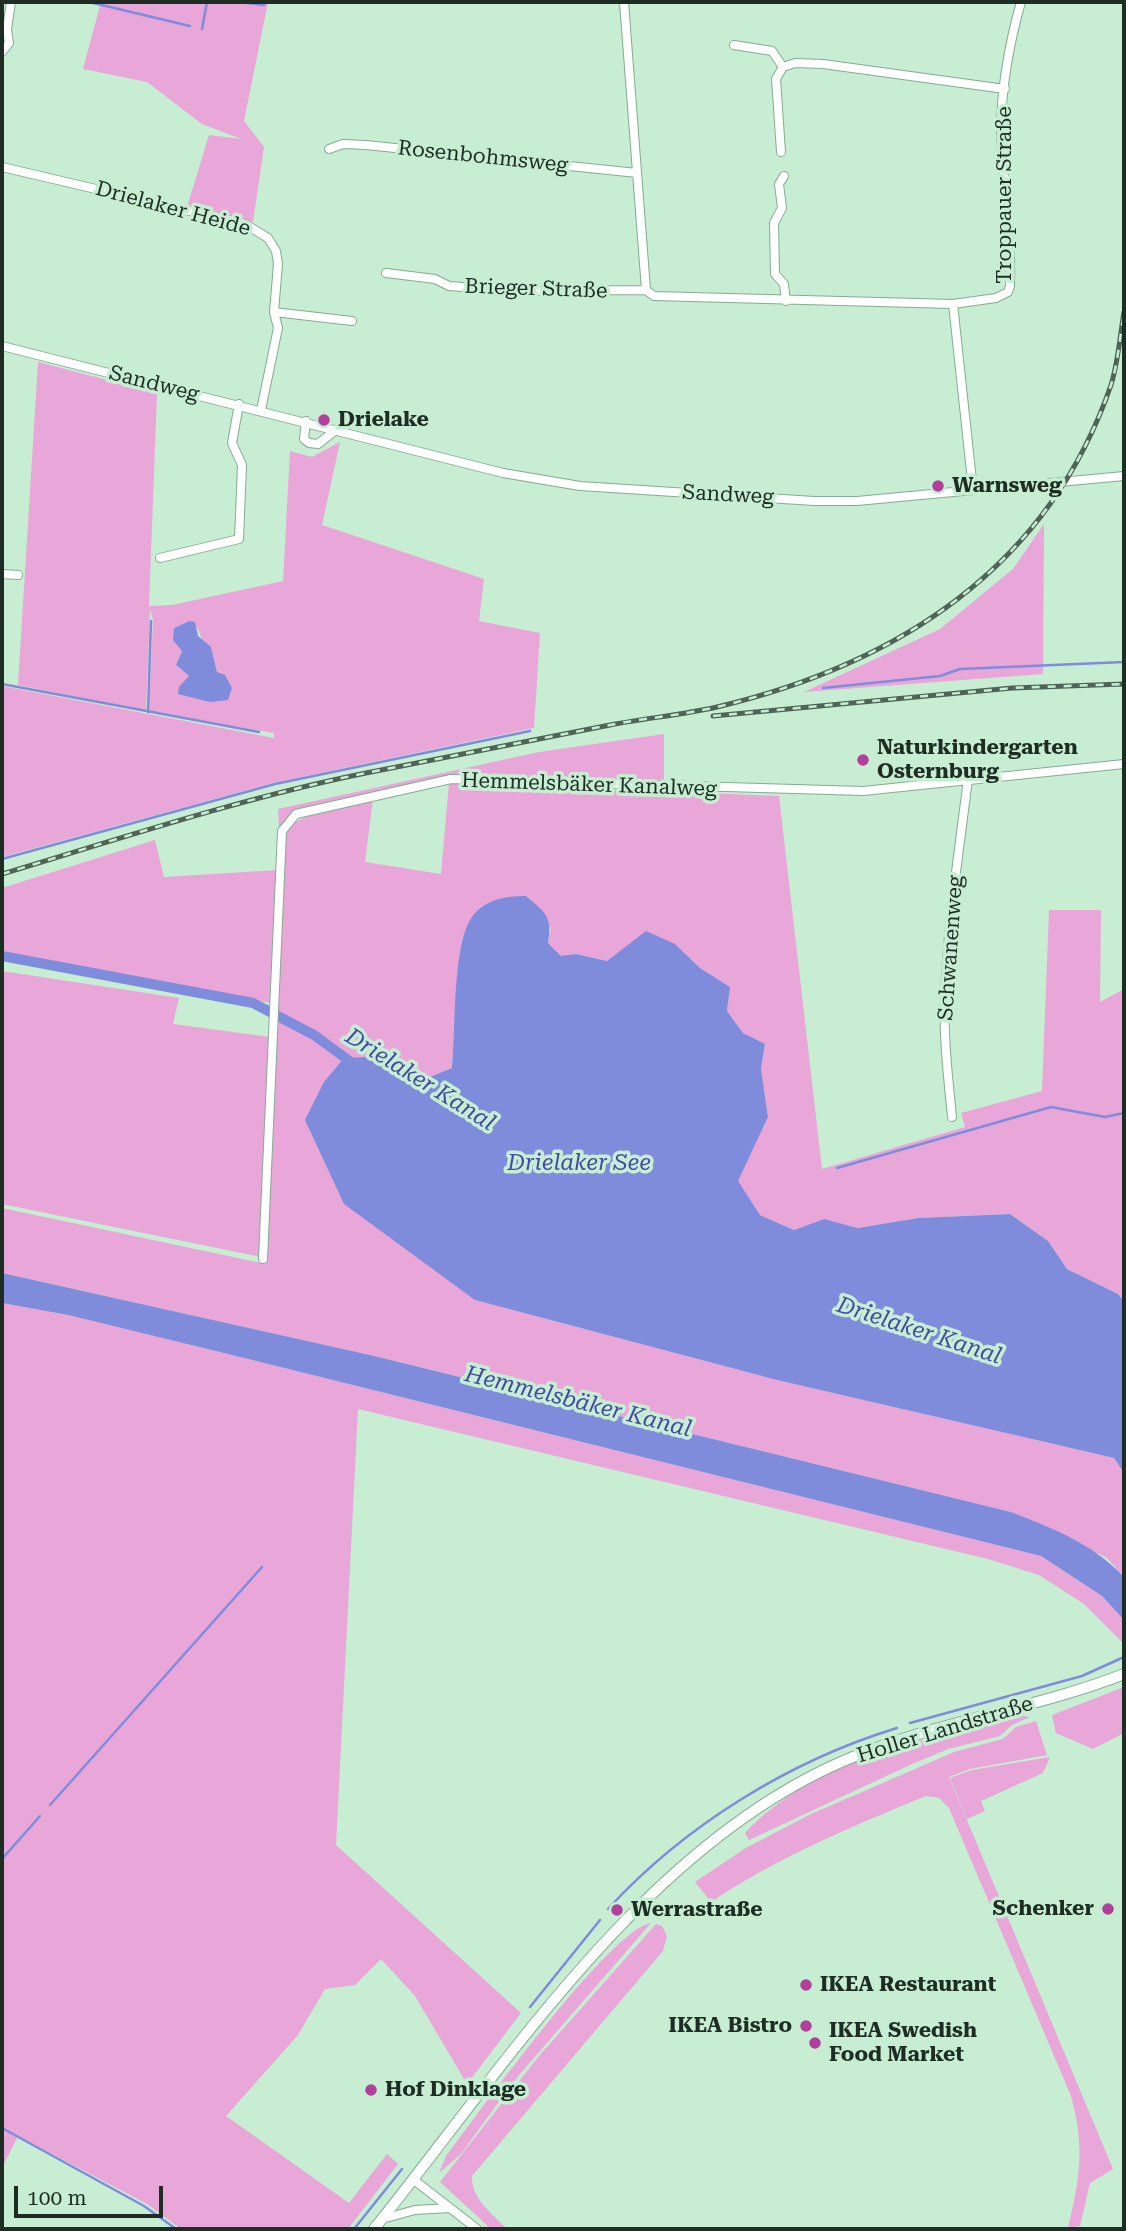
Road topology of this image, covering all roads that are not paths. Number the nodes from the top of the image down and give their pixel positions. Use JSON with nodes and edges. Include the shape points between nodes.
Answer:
{"nodes":[{"id":1,"x":11,"y":2,"type":"edge"},
{"id":2,"x":624,"y":2,"type":"edge"},
{"id":3,"x":1021,"y":2,"type":"edge"},
{"id":4,"x":734,"y":46,"type":"dead end"},
{"id":5,"x":2,"y":52,"type":"edge"},
{"id":6,"x":783,"y":66,"type":"junction"},
{"id":7,"x":1005,"y":89,"type":"junction"},
{"id":8,"x":329,"y":149,"type":"dead end"},
{"id":9,"x":781,"y":152,"type":"dead end"},
{"id":10,"x":2,"y":167,"type":"edge"},
{"id":11,"x":637,"y":173,"type":"junction"},
{"id":12,"x":784,"y":176,"type":"dead end"},
{"id":13,"x":386,"y":273,"type":"dead end"},
{"id":14,"x":646,"y":290,"type":"junction"},
{"id":15,"x":786,"y":301,"type":"junction"},
{"id":16,"x":953,"y":304,"type":"junction"},
{"id":17,"x":274,"y":312,"type":"junction"},
{"id":18,"x":352,"y":321,"type":"dead end"},
{"id":19,"x":2,"y":346,"type":"edge"},
{"id":20,"x":239,"y":404,"type":"junction"},
{"id":21,"x":261,"y":410,"type":"junction"},
{"id":22,"x":306,"y":421,"type":"junction"},
{"id":23,"x":337,"y":429,"type":"junction"},
{"id":24,"x":1124,"y":476,"type":"edge"},
{"id":25,"x":973,"y":490,"type":"junction"},
{"id":26,"x":160,"y":558,"type":"dead end"},
{"id":27,"x":2,"y":574,"type":"edge"},
{"id":28,"x":18,"y":575,"type":"dead end"},
{"id":29,"x":1124,"y":764,"type":"edge"},
{"id":30,"x":968,"y":779,"type":"junction"},
{"id":31,"x":952,"y":1117,"type":"dead end"},
{"id":32,"x":263,"y":1259,"type":"dead end"},
{"id":33,"x":1124,"y":1674,"type":"edge"},
{"id":34,"x":414,"y":2180,"type":"junction"},
{"id":35,"x":450,"y":2208,"type":"junction"},
{"id":36,"x":383,"y":2219,"type":"junction"},
{"id":37,"x":374,"y":2229,"type":"edge"},
{"id":38,"x":477,"y":2229,"type":"edge"}],
"edges":[{"from":1,"to":5,"type":"street","via":[[6,29],[9,43]]},
{"from":2,"to":11,"type":"street"},
{"from":3,"to":7,"type":"street","name":"Troppauer Straße"},
{"from":4,"to":6,"type":"street","via":[[772,51]]},
{"from":6,"to":7,"type":"street","via":[[823,64]]},
{"from":6,"to":9,"type":"street","via":[[776,79]]},
{"from":7,"to":16,"type":"street","name":"Troppauer Straße","via":[[1001,128],[1010,286],[996,298]]},
{"from":8,"to":11,"type":"street","name":"Rosenbohmsweg","via":[[366,145]]},
{"from":10,"to":17,"type":"street","name":"Drielaker Heide","via":[[253,227],[276,251],[279,270]]},
{"from":11,"to":14,"type":"street"},
{"from":12,"to":15,"type":"street","via":[[779,184],[782,208],[774,223],[775,274],[785,284]]},
{"from":13,"to":14,"type":"street","name":"Brieger Straße","via":[[435,279],[449,286],[517,292]]},
{"from":14,"to":15,"type":"street","via":[[654,296]]},
{"from":15,"to":16,"type":"street"},
{"from":16,"to":25,"type":"street"},
{"from":17,"to":18,"type":"street"},
{"from":17,"to":21,"type":"street","name":"Drielaker Heide","via":[[278,328]]},
{"from":19,"to":20,"type":"street","name":"Sandweg"},
{"from":20,"to":21,"type":"street","name":"Sandweg"},
{"from":20,"to":26,"type":"street","via":[[232,443],[242,465],[239,539]]},
{"from":21,"to":22,"type":"street","name":"Sandweg"},
{"from":22,"to":23,"type":"street","name":"Sandweg"},
{"from":22,"to":23,"type":"street","via":[[304,439],[309,443],[318,444]]},
{"from":23,"to":25,"type":"street","name":"Sandweg","via":[[503,472],[580,486],[814,501]]},
{"from":24,"to":25,"type":"street","name":"Sandweg"},
{"from":27,"to":28,"type":"street"},
{"from":29,"to":30,"type":"street","name":"Hemmelsbäker Kanalweg"},
{"from":30,"to":31,"type":"street","name":"Schwanenweg","via":[[951,906],[945,996]]},
{"from":30,"to":32,"type":"street","name":"Hemmelsbäker Kanalweg","via":[[837,791],[461,779],[305,811],[288,821],[282,831]]},
{"from":33,"to":34,"type":"main road","name":"Holler Landstraße","via":[[871,1750],[791,1787],[735,1823],[625,1920],[567,1985]]},
{"from":34,"to":35,"type":"street"},
{"from":34,"to":36,"type":"main road","name":"Holler Landstraße"},
{"from":35,"to":36,"type":"street","via":[[415,2210]]},
{"from":35,"to":38,"type":"street"},
{"from":36,"to":37,"type":"main road","name":"Holler Landstraße"}]}
